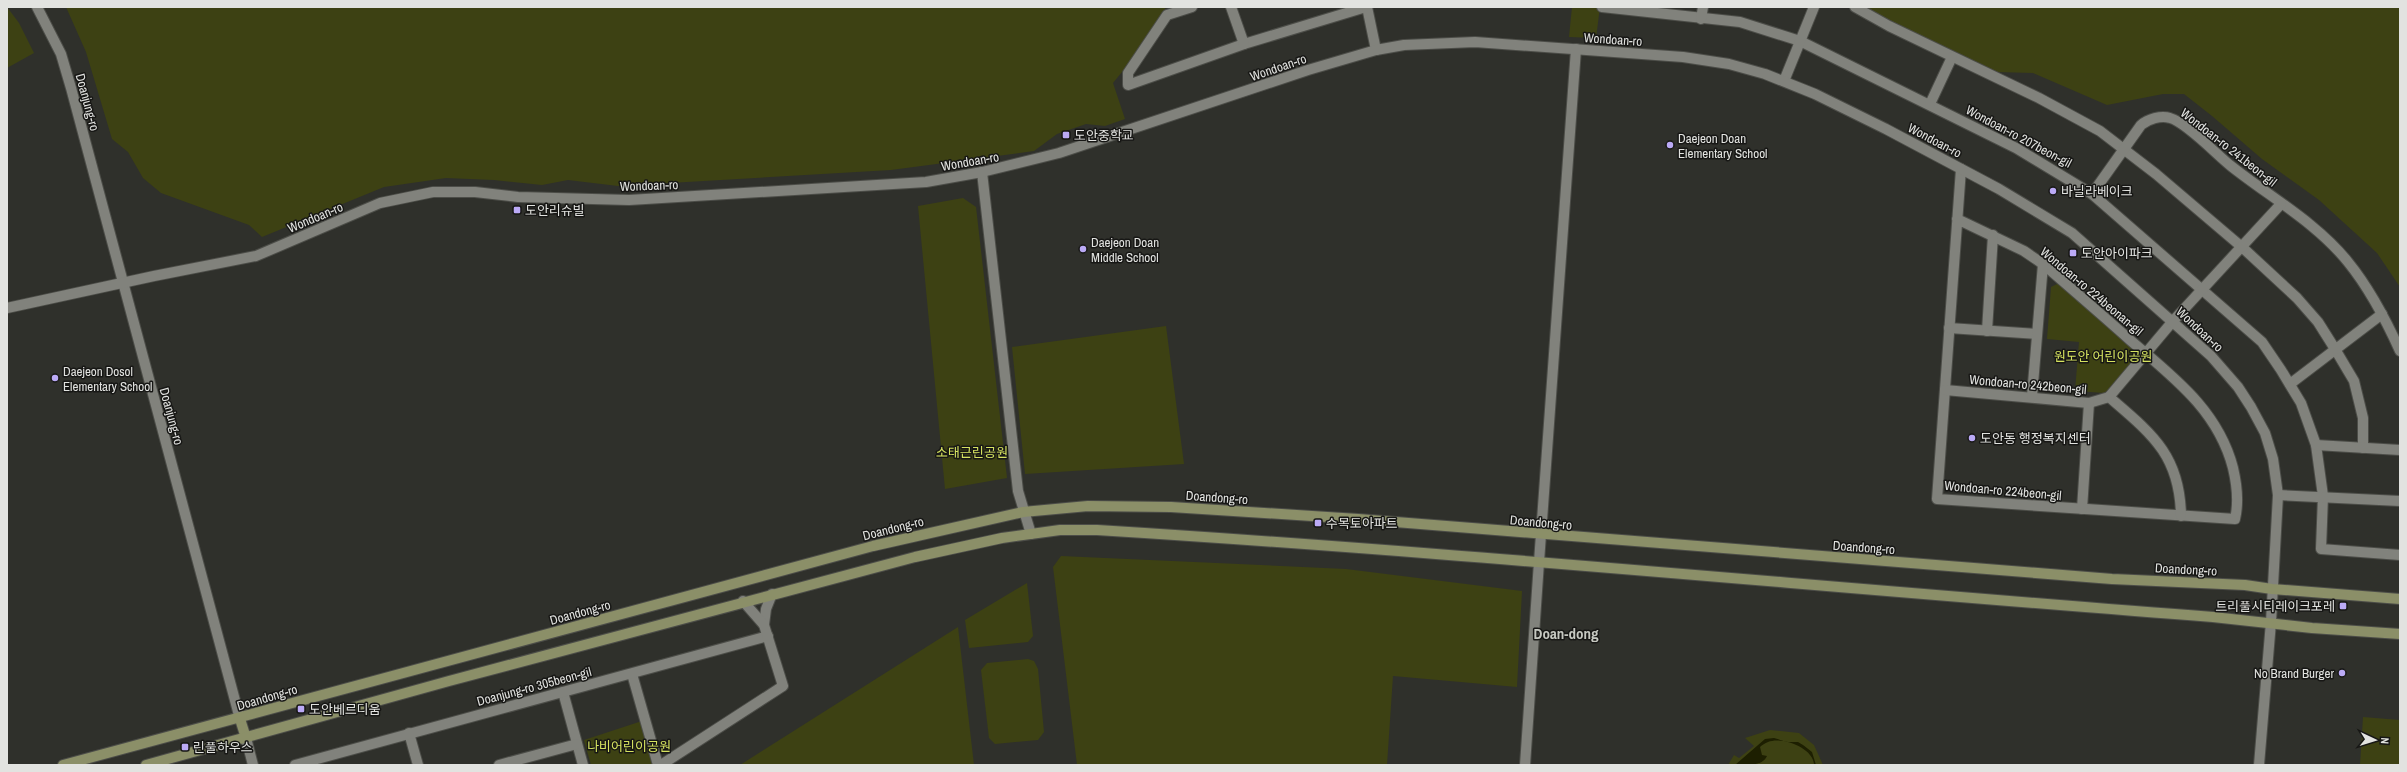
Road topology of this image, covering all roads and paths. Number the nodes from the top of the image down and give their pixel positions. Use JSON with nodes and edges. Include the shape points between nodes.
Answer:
{"nodes":[{"id":1,"x":37,"y":7,"type":"edge"},
{"id":2,"x":1192,"y":7,"type":"edge"},
{"id":3,"x":1232,"y":7,"type":"edge"},
{"id":4,"x":1366,"y":7,"type":"edge"},
{"id":5,"x":1602,"y":7,"type":"edge"},
{"id":6,"x":1703,"y":7,"type":"edge"},
{"id":7,"x":1814,"y":7,"type":"edge"},
{"id":8,"x":1855,"y":7,"type":"edge"},
{"id":9,"x":1701,"y":19,"type":"junction"},
{"id":10,"x":1800,"y":41,"type":"junction"},
{"id":11,"x":1244,"y":44,"type":"junction"},
{"id":12,"x":1576,"y":49,"type":"junction"},
{"id":13,"x":1376,"y":50,"type":"junction"},
{"id":14,"x":1952,"y":57,"type":"junction"},
{"id":15,"x":1784,"y":82,"type":"junction"},
{"id":16,"x":1930,"y":104,"type":"junction"},
{"id":17,"x":2124,"y":149,"type":"junction"},
{"id":18,"x":1961,"y":169,"type":"junction"},
{"id":19,"x":982,"y":172,"type":"junction"},
{"id":20,"x":2092,"y":194,"type":"junction"},
{"id":21,"x":2281,"y":204,"type":"junction"},
{"id":22,"x":1957,"y":219,"type":"junction"},
{"id":23,"x":1993,"y":235,"type":"junction"},
{"id":24,"x":2242,"y":248,"type":"junction"},
{"id":25,"x":2043,"y":264,"type":"junction"},
{"id":26,"x":123,"y":283,"type":"junction"},
{"id":27,"x":2202,"y":290,"type":"junction"},
{"id":28,"x":7,"y":308,"type":"edge"},
{"id":29,"x":2382,"y":314,"type":"junction"},
{"id":30,"x":2173,"y":321,"type":"junction"},
{"id":31,"x":1949,"y":328,"type":"junction"},
{"id":32,"x":1987,"y":331,"type":"junction"},
{"id":33,"x":2037,"y":334,"type":"junction"},
{"id":34,"x":2335,"y":349,"type":"junction"},
{"id":35,"x":2400,"y":351,"type":"edge"},
{"id":36,"x":2145,"y":353,"type":"junction"},
{"id":37,"x":2290,"y":384,"type":"junction"},
{"id":38,"x":1945,"y":390,"type":"junction"},
{"id":39,"x":2032,"y":396,"type":"junction"},
{"id":40,"x":2109,"y":397,"type":"junction"},
{"id":41,"x":2089,"y":403,"type":"junction"},
{"id":42,"x":2316,"y":445,"type":"junction"},
{"id":43,"x":2363,"y":448,"type":"junction"},
{"id":44,"x":2400,"y":450,"type":"edge"},
{"id":45,"x":2278,"y":495,"type":"junction"},
{"id":46,"x":2323,"y":496,"type":"junction"},
{"id":47,"x":2400,"y":501,"type":"edge"},
{"id":48,"x":2082,"y":509,"type":"junction"},
{"id":49,"x":1023,"y":512,"type":"junction"},
{"id":50,"x":2181,"y":516,"type":"junction"},
{"id":51,"x":2235,"y":519,"type":"joint"},
{"id":52,"x":1031,"y":534,"type":"junction"},
{"id":53,"x":1540,"y":535,"type":"junction"},
{"id":54,"x":2400,"y":555,"type":"edge"},
{"id":55,"x":1538,"y":562,"type":"junction"},
{"id":56,"x":2272,"y":589,"type":"junction"},
{"id":57,"x":772,"y":594,"type":"junction"},
{"id":58,"x":2400,"y":599,"type":"edge"},
{"id":59,"x":742,"y":601,"type":"junction"},
{"id":60,"x":2271,"y":622,"type":"junction"},
{"id":61,"x":764,"y":625,"type":"junction"},
{"id":62,"x":2400,"y":634,"type":"edge"},
{"id":63,"x":768,"y":636,"type":"junction"},
{"id":64,"x":632,"y":674,"type":"junction"},
{"id":65,"x":564,"y":692,"type":"junction"},
{"id":66,"x":240,"y":719,"type":"junction"},
{"id":67,"x":409,"y":734,"type":"junction"},
{"id":68,"x":246,"y":738,"type":"junction"},
{"id":69,"x":577,"y":744,"type":"junction"},
{"id":70,"x":308,"y":763,"type":"edge"},
{"id":71,"x":63,"y":765,"type":"edge"},
{"id":72,"x":146,"y":765,"type":"edge"},
{"id":73,"x":253,"y":765,"type":"edge"},
{"id":74,"x":295,"y":765,"type":"edge"},
{"id":75,"x":418,"y":765,"type":"edge"},
{"id":76,"x":499,"y":765,"type":"edge"},
{"id":77,"x":583,"y":765,"type":"edge"},
{"id":78,"x":660,"y":765,"type":"edge"},
{"id":79,"x":1526,"y":765,"type":"edge"},
{"id":80,"x":2259,"y":765,"type":"edge"}],
"edges":[{"from":1,"to":26,"type":"street","name":"Doanjung-ro","via":[[60,54],[71,88]]},
{"from":2,"to":11,"type":"street","via":[[1167,15],[1128,73],[1128,85]]},
{"from":3,"to":11,"type":"street"},
{"from":4,"to":11,"type":"street"},
{"from":4,"to":13,"type":"street"},
{"from":5,"to":9,"type":"street","name":"Wondoan-ro 207beon-gil"},
{"from":6,"to":9,"type":"street"},
{"from":7,"to":10,"type":"street"},
{"from":8,"to":14,"type":"street"},
{"from":9,"to":10,"type":"street","name":"Wondoan-ro 207beon-gil","via":[[1740,22]]},
{"from":10,"to":15,"type":"street"},
{"from":10,"to":16,"type":"street","name":"Wondoan-ro 207beon-gil"},
{"from":12,"to":13,"type":"street","name":"Wondoan-ro","via":[[1458,42],[1404,45]]},
{"from":12,"to":15,"type":"street","name":"Wondoan-ro","via":[[1683,57],[1728,64]]},
{"from":12,"to":53,"type":"street"},
{"from":13,"to":19,"type":"street","name":"Wondoan-ro","via":[[1059,153]]},
{"from":14,"to":16,"type":"street"},
{"from":14,"to":17,"type":"street","via":[[2039,98],[2100,131]]},
{"from":15,"to":18,"type":"street","name":"Wondoan-ro","via":[[1886,129]]},
{"from":16,"to":20,"type":"street","name":"Wondoan-ro 207beon-gil","via":[[2016,148]]},
{"from":17,"to":20,"type":"street","name":"Wondoan-ro 241beon-gil"},
{"from":17,"to":21,"type":"street","name":"Wondoan-ro 241beon-gil","via":[[2146,121],[2170,118]]},
{"from":17,"to":24,"type":"street"},
{"from":18,"to":22,"type":"street","name":"Wondoan-ro 224beon-gil"},
{"from":18,"to":30,"type":"street","name":"Wondoan-ro","via":[[2072,233]]},
{"from":19,"to":26,"type":"street","name":"Wondoan-ro","via":[[926,182],[629,200],[433,192],[380,203],[256,256]]},
{"from":19,"to":49,"type":"street","via":[[1018,491]]},
{"from":20,"to":27,"type":"street","name":"Wondoan-ro 207beon-gil"},
{"from":21,"to":24,"type":"street","name":"Wondoan-ro 241beon-gil"},
{"from":21,"to":29,"type":"street","name":"Wondoan-ro 241beon-gil","via":[[2323,236],[2348,262]]},
{"from":22,"to":23,"type":"street","name":"Wondoan-ro 224beonan-gil"},
{"from":22,"to":31,"type":"street","name":"Wondoan-ro 224beon-gil"},
{"from":23,"to":25,"type":"street","name":"Wondoan-ro 224beonan-gil"},
{"from":23,"to":32,"type":"street"},
{"from":24,"to":27,"type":"street","name":"Wondoan-ro 241beon-gil"},
{"from":24,"to":34,"type":"street","via":[[2297,298],[2318,322]]},
{"from":25,"to":33,"type":"street"},
{"from":25,"to":36,"type":"street","name":"Wondoan-ro 224beonan-gil"},
{"from":26,"to":28,"type":"street","name":"Wondoan-ro"},
{"from":26,"to":66,"type":"street","name":"Doanjung-ro"},
{"from":27,"to":30,"type":"street","name":"Wondoan-ro 241beon-gil"},
{"from":27,"to":37,"type":"street","via":[[2262,342]]},
{"from":29,"to":34,"type":"street"},
{"from":29,"to":35,"type":"street","name":"Wondoan-ro 241beon-gil"},
{"from":30,"to":36,"type":"street"},
{"from":30,"to":45,"type":"street","name":"Wondoan-ro","via":[[2211,356],[2238,387],[2251,407],[2273,458]]},
{"from":31,"to":32,"type":"street"},
{"from":31,"to":38,"type":"street","name":"Wondoan-ro 224beon-gil"},
{"from":32,"to":33,"type":"street"},
{"from":33,"to":39,"type":"street"},
{"from":34,"to":37,"type":"street"},
{"from":34,"to":43,"type":"street","via":[[2354,381],[2363,418]]},
{"from":36,"to":40,"type":"street"},
{"from":36,"to":51,"type":"street","name":"Wondoan-ro 224beonan-gil","via":[[2176,378],[2217,427],[2229,451],[2236,480],[2238,506]]},
{"from":37,"to":42,"type":"street","via":[[2301,403]]},
{"from":38,"to":39,"type":"street","name":"Wondoan-ro 242beon-gil"},
{"from":38,"to":48,"type":"street","name":"Wondoan-ro 224beon-gil","via":[[1937,499]]},
{"from":39,"to":41,"type":"street","name":"Wondoan-ro 242beon-gil"},
{"from":40,"to":41,"type":"street","name":"Wondoan-ro 242beon-gil"},
{"from":40,"to":50,"type":"street","via":[[2151,433],[2163,449],[2177,482]]},
{"from":41,"to":48,"type":"street"},
{"from":42,"to":43,"type":"street"},
{"from":42,"to":46,"type":"street"},
{"from":43,"to":44,"type":"street"},
{"from":45,"to":46,"type":"street"},
{"from":45,"to":56,"type":"street","name":"Wondoan-ro"},
{"from":46,"to":47,"type":"street"},
{"from":46,"to":54,"type":"street","via":[[2321,549]]},
{"from":48,"to":50,"type":"street","name":"Wondoan-ro 224beon-gil"},
{"from":49,"to":52,"type":"street"},
{"from":49,"to":53,"type":"main road","name":"Doandong-ro","via":[[1088,506],[1171,507]]},
{"from":49,"to":66,"type":"main road","name":"Doandong-ro","via":[[873,546]]},
{"from":50,"to":51,"type":"street","name":"Wondoan-ro 224beon-gil"},
{"from":52,"to":55,"type":"main road","via":[[1060,530],[1104,531]]},
{"from":52,"to":57,"type":"main road","via":[[974,543]]},
{"from":53,"to":55,"type":"street"},
{"from":53,"to":56,"type":"main road","name":"Doandong-ro","via":[[2112,579],[2245,585]]},
{"from":55,"to":60,"type":"main road"},
{"from":55,"to":79,"type":"street"},
{"from":56,"to":58,"type":"main road","name":"Doandong-ro"},
{"from":56,"to":60,"type":"street","name":"Wondoan-ro"},
{"from":57,"to":59,"type":"main road"},
{"from":57,"to":61,"type":"street","via":[[766,609]]},
{"from":59,"to":61,"type":"street"},
{"from":59,"to":68,"type":"main road"},
{"from":60,"to":62,"type":"main road","via":[[2312,628]]},
{"from":60,"to":80,"type":"street"},
{"from":61,"to":63,"type":"street"},
{"from":63,"to":64,"type":"street","name":"Doanjung-ro 305beon-gil"},
{"from":63,"to":78,"type":"street","via":[[783,686]]},
{"from":64,"to":65,"type":"street","name":"Doanjung-ro 305beon-gil"},
{"from":64,"to":78,"type":"street"},
{"from":65,"to":67,"type":"street","name":"Doanjung-ro 305beon-gil"},
{"from":65,"to":69,"type":"street"},
{"from":66,"to":68,"type":"main road","name":"Doanjung-ro"},
{"from":66,"to":71,"type":"main road","name":"Doandong-ro"},
{"from":67,"to":70,"type":"street","name":"Doanjung-ro 305beon-gil"},
{"from":67,"to":75,"type":"street"},
{"from":68,"to":72,"type":"main road"},
{"from":68,"to":73,"type":"street","name":"Doanjung-ro"},
{"from":69,"to":76,"type":"street"},
{"from":69,"to":77,"type":"street"},
{"from":70,"to":74,"type":"street","name":"Doanjung-ro 305beon-gil"}]}
